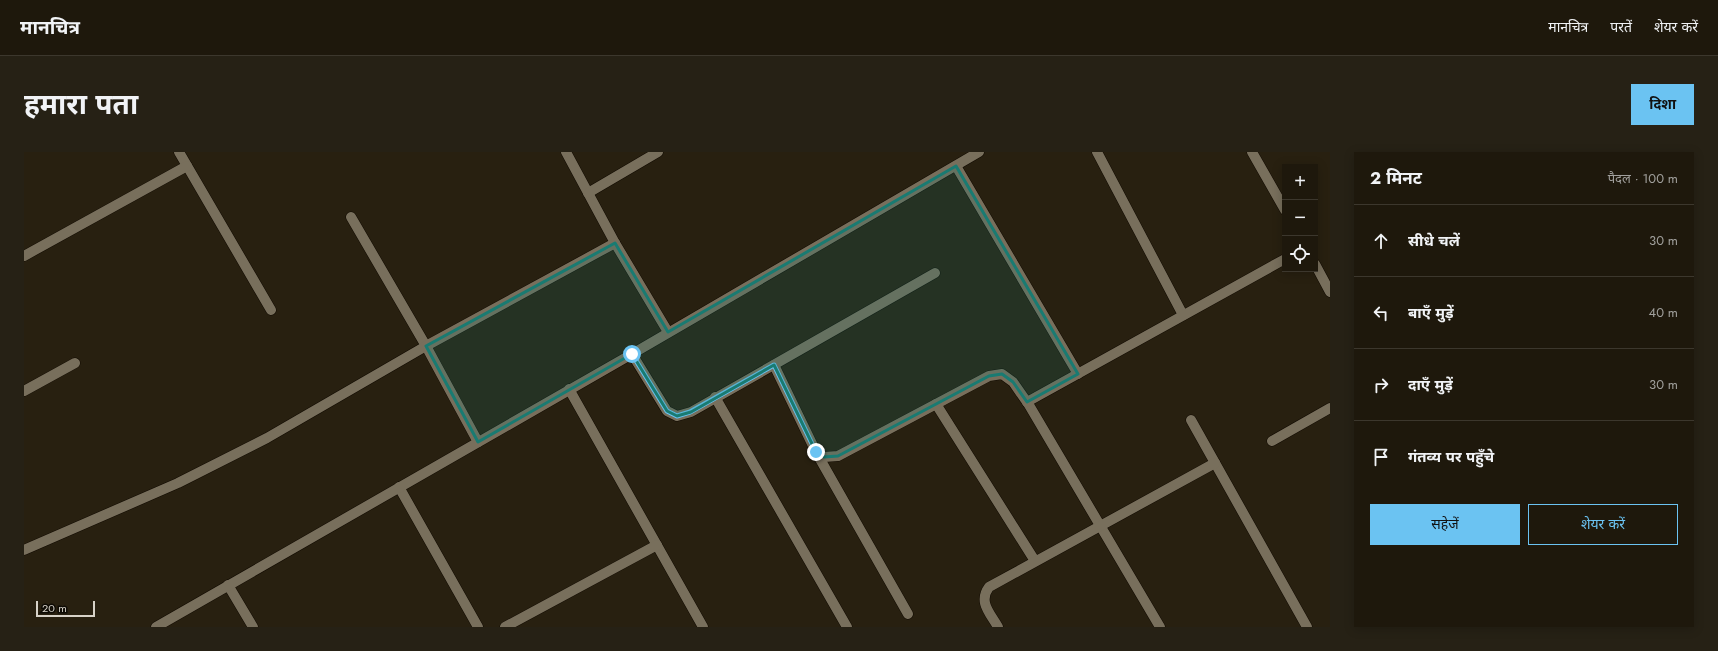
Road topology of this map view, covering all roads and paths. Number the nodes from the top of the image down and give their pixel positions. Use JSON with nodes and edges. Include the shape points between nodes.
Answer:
{"nodes":[{"id":1,"x":179,"y":152,"type":"edge"},
{"id":2,"x":566,"y":152,"type":"edge"},
{"id":3,"x":658,"y":152,"type":"edge"},
{"id":4,"x":978,"y":152,"type":"edge"},
{"id":5,"x":1097,"y":152,"type":"edge"},
{"id":6,"x":1252,"y":152,"type":"edge"},
{"id":7,"x":187,"y":166,"type":"junction"},
{"id":8,"x":956,"y":166,"type":"junction"},
{"id":9,"x":588,"y":193,"type":"junction"},
{"id":10,"x":1282,"y":205,"type":"edge"},
{"id":11,"x":351,"y":217,"type":"dead end"},
{"id":12,"x":615,"y":243,"type":"junction"},
{"id":13,"x":24,"y":256,"type":"edge"},
{"id":14,"x":1282,"y":261,"type":"edge"},
{"id":15,"x":1318,"y":270,"type":"edge"},
{"id":16,"x":935,"y":273,"type":"dead end"},
{"id":17,"x":1330,"y":292,"type":"edge"},
{"id":18,"x":271,"y":310,"type":"dead end"},
{"id":19,"x":1183,"y":315,"type":"junction"},
{"id":20,"x":668,"y":332,"type":"junction"},
{"id":21,"x":426,"y":346,"type":"junction"},
{"id":22,"x":632,"y":354,"type":"junction"},
{"id":23,"x":75,"y":363,"type":"dead end"},
{"id":24,"x":774,"y":365,"type":"junction"},
{"id":25,"x":1078,"y":374,"type":"junction"},
{"id":26,"x":569,"y":389,"type":"junction"},
{"id":27,"x":24,"y":390,"type":"edge"},
{"id":28,"x":715,"y":397,"type":"junction"},
{"id":29,"x":1027,"y":402,"type":"junction"},
{"id":30,"x":936,"y":404,"type":"junction"},
{"id":31,"x":1330,"y":408,"type":"edge"},
{"id":32,"x":1191,"y":420,"type":"dead end"},
{"id":33,"x":478,"y":442,"type":"junction"},
{"id":34,"x":1272,"y":442,"type":"dead end"},
{"id":35,"x":816,"y":452,"type":"junction"},
{"id":36,"x":1215,"y":463,"type":"junction"},
{"id":37,"x":399,"y":487,"type":"junction"},
{"id":38,"x":1100,"y":524,"type":"junction"},
{"id":39,"x":657,"y":545,"type":"junction"},
{"id":40,"x":24,"y":550,"type":"edge"},
{"id":41,"x":1035,"y":561,"type":"junction"},
{"id":42,"x":228,"y":586,"type":"junction"},
{"id":43,"x":908,"y":614,"type":"dead end"},
{"id":44,"x":156,"y":627,"type":"edge"},
{"id":45,"x":253,"y":627,"type":"edge"},
{"id":46,"x":478,"y":627,"type":"edge"},
{"id":47,"x":505,"y":627,"type":"edge"},
{"id":48,"x":703,"y":627,"type":"edge"},
{"id":49,"x":847,"y":627,"type":"edge"},
{"id":50,"x":998,"y":627,"type":"edge"},
{"id":51,"x":1160,"y":627,"type":"edge"},
{"id":52,"x":1307,"y":627,"type":"edge"}],
"edges":[{"from":1,"to":7,"type":"street"},
{"from":2,"to":9,"type":"street"},
{"from":3,"to":9,"type":"street"},
{"from":4,"to":8,"type":"street"},
{"from":5,"to":19,"type":"street"},
{"from":6,"to":10,"type":"street"},
{"from":7,"to":13,"type":"street"},
{"from":7,"to":18,"type":"street"},
{"from":8,"to":20,"type":"street"},
{"from":8,"to":25,"type":"street"},
{"from":9,"to":12,"type":"street"},
{"from":11,"to":21,"type":"street"},
{"from":12,"to":20,"type":"street"},
{"from":12,"to":21,"type":"street"},
{"from":14,"to":19,"type":"street"},
{"from":15,"to":17,"type":"street"},
{"from":16,"to":24,"type":"street"},
{"from":19,"to":25,"type":"street"},
{"from":20,"to":22,"type":"street"},
{"from":21,"to":33,"type":"street"},
{"from":21,"to":40,"type":"street","via":[[267,438],[178,483]]},
{"from":22,"to":26,"type":"street"},
{"from":22,"to":28,"type":"street","via":[[667,411],[677,416],[690,412]]},
{"from":23,"to":27,"type":"street"},
{"from":24,"to":28,"type":"street"},
{"from":24,"to":35,"type":"street"},
{"from":25,"to":29,"type":"street"},
{"from":26,"to":33,"type":"street"},
{"from":26,"to":39,"type":"street"},
{"from":28,"to":49,"type":"street"},
{"from":29,"to":30,"type":"street","via":[[1013,382],[1002,374],[989,376]]},
{"from":29,"to":38,"type":"street"},
{"from":30,"to":35,"type":"street","via":[[838,456],[824,457]]},
{"from":30,"to":41,"type":"street"},
{"from":31,"to":34,"type":"street"},
{"from":32,"to":36,"type":"street"},
{"from":33,"to":37,"type":"street"},
{"from":35,"to":43,"type":"street"},
{"from":36,"to":38,"type":"street"},
{"from":36,"to":52,"type":"street"},
{"from":37,"to":42,"type":"street"},
{"from":37,"to":46,"type":"street"},
{"from":38,"to":41,"type":"street"},
{"from":38,"to":51,"type":"street"},
{"from":39,"to":47,"type":"street"},
{"from":39,"to":48,"type":"street"},
{"from":41,"to":50,"type":"street","via":[[989,587],[984,594],[984,602]]},
{"from":42,"to":44,"type":"street"},
{"from":42,"to":45,"type":"street"}]}
